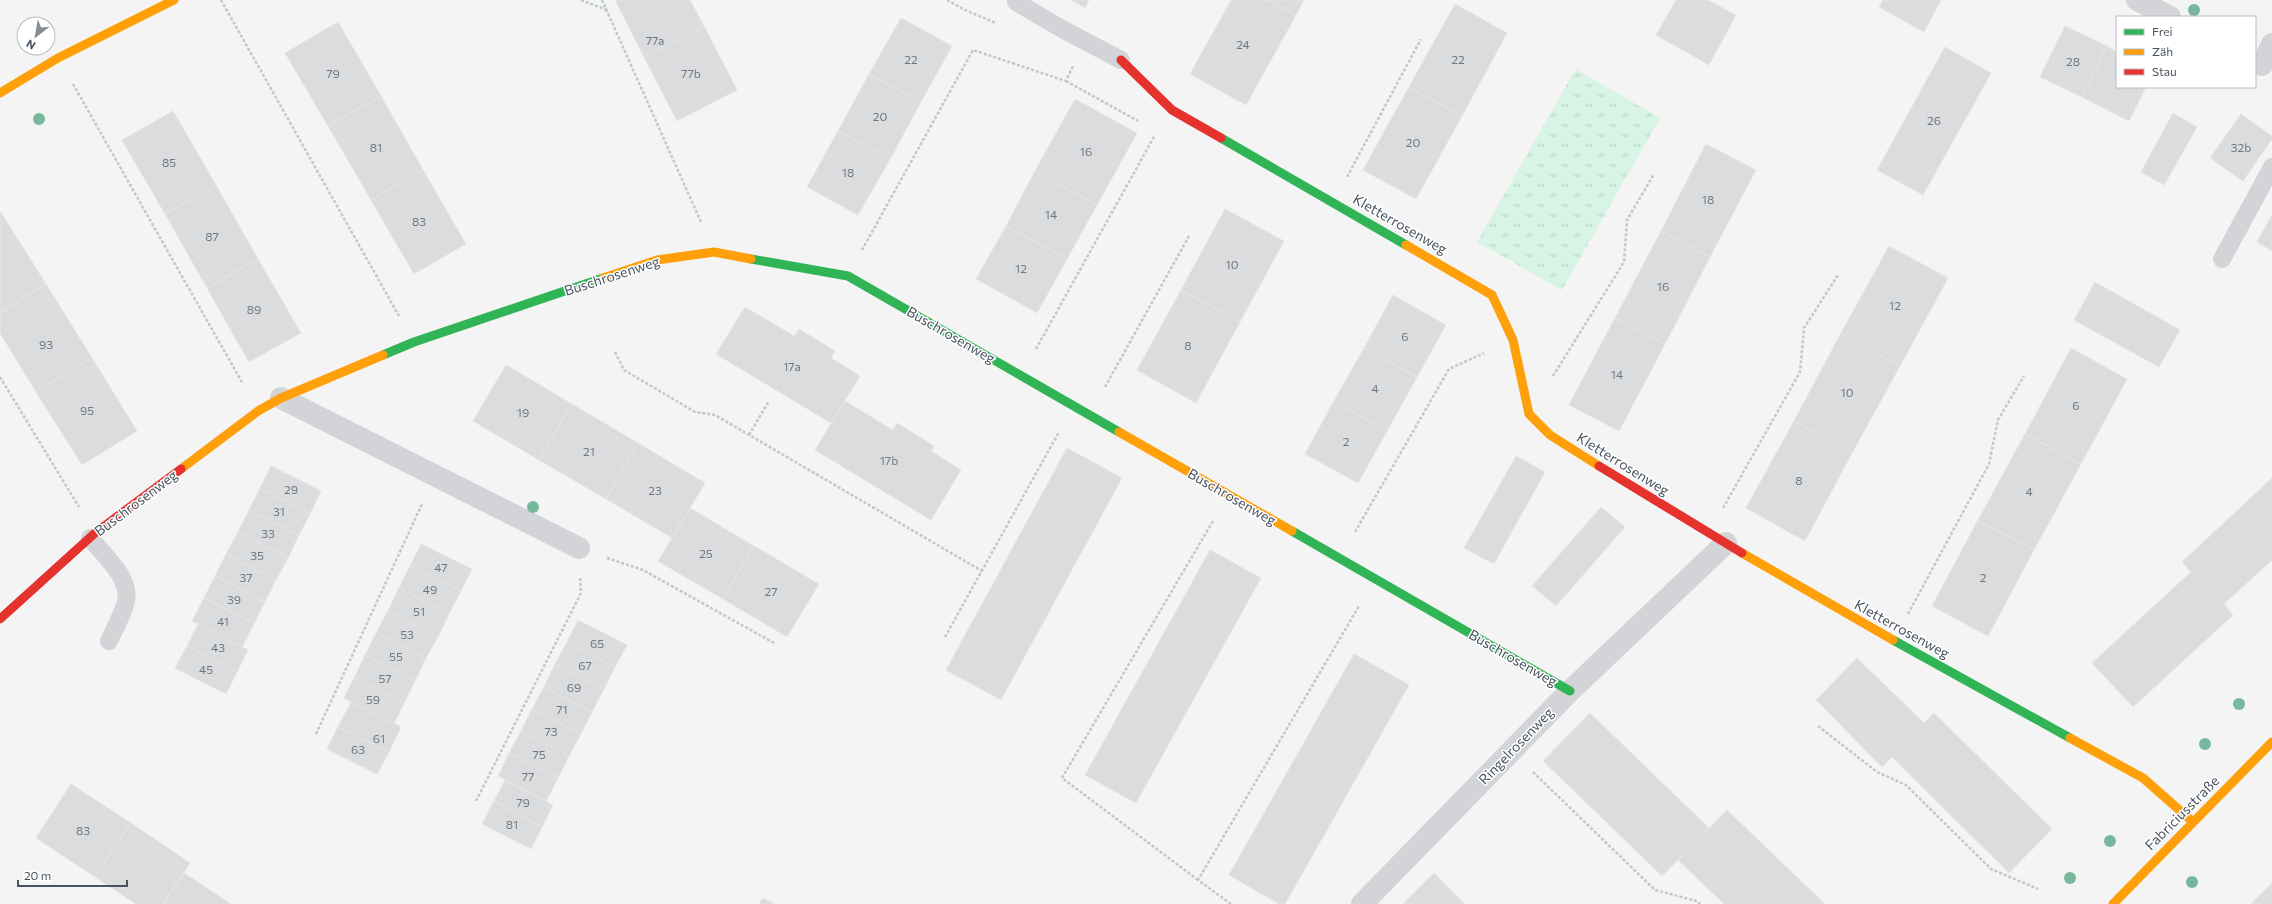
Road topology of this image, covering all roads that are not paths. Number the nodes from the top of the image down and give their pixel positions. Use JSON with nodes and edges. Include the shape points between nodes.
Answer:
{"nodes":[{"id":1,"x":174,"y":0,"type":"edge"},
{"id":2,"x":2137,"y":0,"type":"edge"},
{"id":3,"x":1016,"y":2,"type":"dead end"},
{"id":4,"x":2168,"y":16,"type":"edge"},
{"id":5,"x":2272,"y":44,"type":"edge"},
{"id":6,"x":1121,"y":60,"type":"joint"},
{"id":7,"x":2263,"y":65,"type":"edge"},
{"id":8,"x":0,"y":93,"type":"edge"},
{"id":9,"x":2272,"y":167,"type":"edge"},
{"id":10,"x":2222,"y":259,"type":"dead end"},
{"id":11,"x":281,"y":398,"type":"junction"},
{"id":12,"x":92,"y":535,"type":"junction"},
{"id":13,"x":1717,"y":539,"type":"junction"},
{"id":14,"x":579,"y":548,"type":"road end"},
{"id":15,"x":0,"y":618,"type":"edge"},
{"id":16,"x":109,"y":641,"type":"dead end"},
{"id":17,"x":1570,"y":691,"type":"junction"},
{"id":18,"x":2272,"y":742,"type":"edge"},
{"id":19,"x":2193,"y":822,"type":"junction"},
{"id":20,"x":1362,"y":904,"type":"edge"},
{"id":21,"x":2112,"y":904,"type":"edge"}],
"edges":[{"from":1,"to":8,"type":"street","via":[[58,58]]},
{"from":2,"to":4,"type":"street"},
{"from":3,"to":6,"type":"lane"},
{"from":5,"to":7,"type":"street"},
{"from":6,"to":13,"type":"street","name":"Kletterrosenweg","via":[[1172,110],[1492,294],[1512,340],[1529,414],[1550,435]]},
{"from":9,"to":10,"type":"lane"},
{"from":11,"to":12,"type":"street","name":"Buschrosenweg","via":[[258,411]]},
{"from":11,"to":14,"type":"street"},
{"from":11,"to":17,"type":"street","name":"Buschrosenweg","via":[[414,342],[657,260],[714,252],[848,276]]},
{"from":12,"to":15,"type":"street","name":"Buschrosenweg"},
{"from":12,"to":16,"type":"lane","via":[[121,576],[125,586],[126,599]]},
{"from":13,"to":17,"type":"street","name":"Ringelrosenweg"},
{"from":13,"to":19,"type":"street","name":"Kletterrosenweg","via":[[2143,778]]},
{"from":17,"to":20,"type":"street","name":"Ringelrosenweg"},
{"from":18,"to":19,"type":"street","name":"Fabriciusstraße"},
{"from":19,"to":21,"type":"street","name":"Fabriciusstraße"}]}
